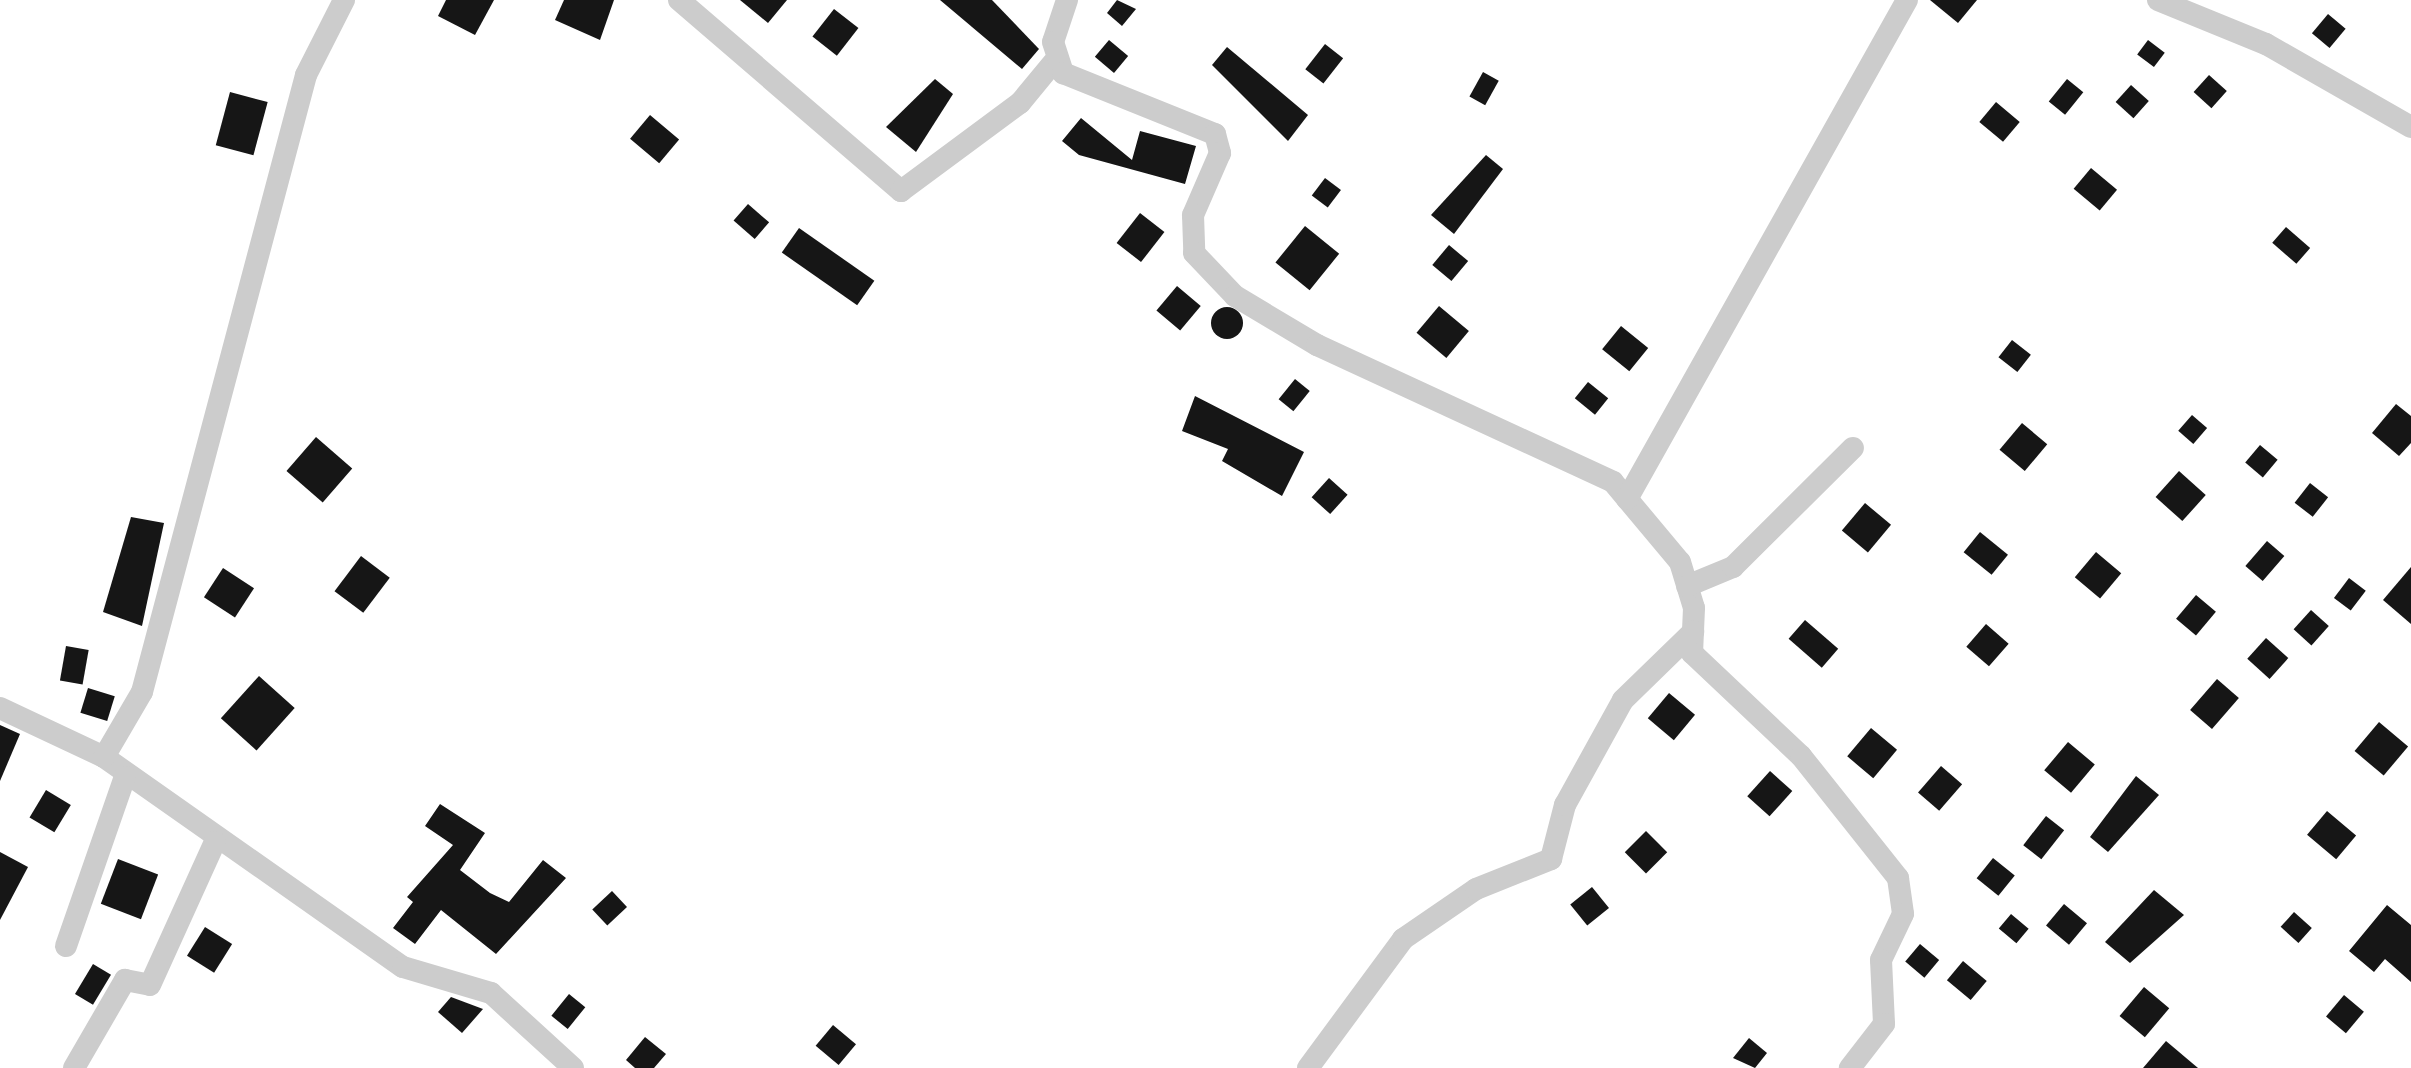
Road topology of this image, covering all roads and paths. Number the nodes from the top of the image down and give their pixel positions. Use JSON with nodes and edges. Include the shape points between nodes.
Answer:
{"nodes":[{"id":1,"x":344,"y":0,"type":"edge"},
{"id":2,"x":679,"y":0,"type":"edge"},
{"id":3,"x":1067,"y":0,"type":"edge"},
{"id":4,"x":1907,"y":0,"type":"edge"},
{"id":5,"x":2158,"y":0,"type":"edge"},
{"id":6,"x":1053,"y":63,"type":"junction"},
{"id":7,"x":2411,"y":127,"type":"edge"},
{"id":8,"x":1854,"y":448,"type":"dead end"},
{"id":9,"x":1627,"y":499,"type":"junction"},
{"id":10,"x":1688,"y":586,"type":"junction"},
{"id":11,"x":1693,"y":632,"type":"junction"},
{"id":12,"x":0,"y":708,"type":"edge"},
{"id":13,"x":104,"y":757,"type":"junction"},
{"id":14,"x":126,"y":777,"type":"junction"},
{"id":15,"x":215,"y":842,"type":"junction"},
{"id":16,"x":66,"y":946,"type":"dead end"},
{"id":17,"x":74,"y":1068,"type":"edge"},
{"id":18,"x":573,"y":1068,"type":"edge"},
{"id":19,"x":1308,"y":1068,"type":"edge"},
{"id":20,"x":1850,"y":1068,"type":"edge"}],
"edges":[{"from":1,"to":13,"type":"street","via":[[306,74],[142,692]]},
{"from":2,"to":6,"type":"street","via":[[901,191],[1020,103]]},
{"from":3,"to":6,"type":"street"},
{"from":4,"to":9,"type":"street"},
{"from":5,"to":7,"type":"street","via":[[2266,44]]},
{"from":6,"to":9,"type":"street","via":[[1215,134],[1220,153],[1193,215],[1194,253],[1234,296],[1317,344],[1538,440]]},
{"from":8,"to":10,"type":"street","via":[[1733,567]]},
{"from":9,"to":10,"type":"street","via":[[1680,562]]},
{"from":10,"to":11,"type":"street"},
{"from":11,"to":19,"type":"street","via":[[1624,700],[1565,805],[1552,859],[1476,889],[1403,940]]},
{"from":11,"to":20,"type":"street","via":[[1692,652],[1801,756],[1898,878],[1903,914],[1881,960],[1884,1024]]},
{"from":12,"to":13,"type":"street"},
{"from":13,"to":14,"type":"street"},
{"from":14,"to":15,"type":"street"},
{"from":14,"to":16,"type":"street"},
{"from":15,"to":17,"type":"street","via":[[150,985],[125,980]]},
{"from":15,"to":18,"type":"street","via":[[402,967],[491,993]]}]}
